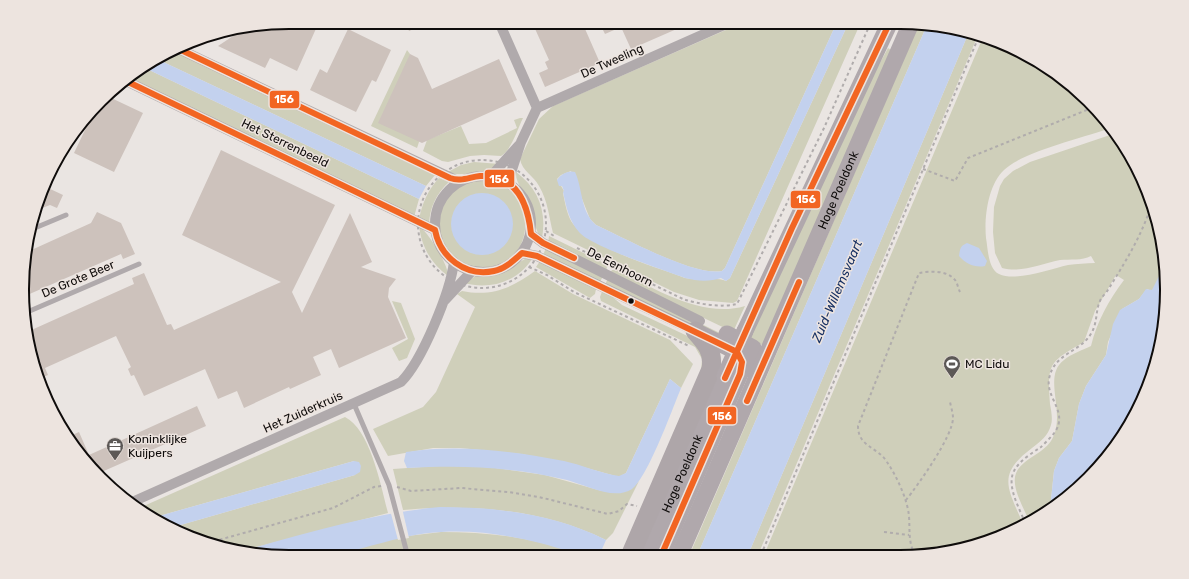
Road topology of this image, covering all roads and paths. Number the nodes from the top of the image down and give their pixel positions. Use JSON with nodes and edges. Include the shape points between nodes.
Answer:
{"nodes":[{"id":1,"x":502,"y":29,"type":"edge"},
{"id":2,"x":715,"y":29,"type":"edge"},
{"id":3,"x":868,"y":29,"type":"edge"},
{"id":4,"x":887,"y":29,"type":"edge"},
{"id":5,"x":908,"y":29,"type":"edge"},
{"id":6,"x":977,"y":41,"type":"edge"},
{"id":7,"x":184,"y":52,"type":"edge"},
{"id":8,"x":131,"y":83,"type":"edge"},
{"id":9,"x":537,"y":108,"type":"junction"},
{"id":10,"x":1088,"y":110,"type":"edge"},
{"id":11,"x":508,"y":165,"type":"junction"},
{"id":12,"x":923,"y":169,"type":"junction"},
{"id":13,"x":440,"y":174,"type":"junction"},
{"id":14,"x":492,"y":175,"type":"junction"},
{"id":15,"x":458,"y":181,"type":"junction"},
{"id":16,"x":508,"y":182,"type":"junction"},
{"id":17,"x":1149,"y":214,"type":"edge"},
{"id":18,"x":66,"y":215,"type":"dead end"},
{"id":19,"x":418,"y":222,"type":"junction"},
{"id":20,"x":37,"y":227,"type":"edge"},
{"id":21,"x":435,"y":230,"type":"junction"},
{"id":22,"x":546,"y":231,"type":"junction"},
{"id":23,"x":531,"y":234,"type":"junction"},
{"id":24,"x":559,"y":239,"type":"dead end"},
{"id":25,"x":543,"y":243,"type":"junction"},
{"id":26,"x":572,"y":245,"type":"dead end"},
{"id":27,"x":522,"y":253,"type":"junction"},
{"id":28,"x":537,"y":256,"type":"junction"},
{"id":29,"x":454,"y":262,"type":"junction"},
{"id":30,"x":139,"y":264,"type":"dead end"},
{"id":31,"x":529,"y":267,"type":"junction"},
{"id":32,"x":472,"y":271,"type":"junction"},
{"id":33,"x":450,"y":280,"type":"junction"},
{"id":34,"x":460,"y":284,"type":"junction"},
{"id":35,"x":960,"y":292,"type":"dead end"},
{"id":36,"x":445,"y":300,"type":"junction"},
{"id":37,"x":30,"y":311,"type":"edge"},
{"id":38,"x":695,"y":333,"type":"junction"},
{"id":39,"x":755,"y":383,"type":"junction"},
{"id":40,"x":950,"y":402,"type":"dead end"},
{"id":41,"x":354,"y":404,"type":"junction"},
{"id":42,"x":389,"y":485,"type":"junction"},
{"id":43,"x":137,"y":500,"type":"edge"},
{"id":44,"x":906,"y":500,"type":"junction"},
{"id":45,"x":635,"y":513,"type":"dead end"},
{"id":46,"x":1023,"y":519,"type":"edge"},
{"id":47,"x":884,"y":532,"type":"dead end"},
{"id":48,"x":909,"y":535,"type":"junction"},
{"id":49,"x":219,"y":540,"type":"edge"},
{"id":50,"x":912,"y":549,"type":"edge"},
{"id":51,"x":406,"y":550,"type":"edge"},
{"id":52,"x":633,"y":550,"type":"edge"},
{"id":53,"x":649,"y":550,"type":"edge"},
{"id":54,"x":664,"y":550,"type":"edge"},
{"id":55,"x":683,"y":550,"type":"edge"},
{"id":56,"x":763,"y":550,"type":"edge"}],
"edges":[{"from":1,"to":9,"type":"street"},
{"from":2,"to":9,"type":"street","name":"De Tweeling"},
{"from":3,"to":26,"type":"path","via":[[827,121],[737,304],[730,306],[688,300]]},
{"from":4,"to":53,"type":"highway","name":"Hoge Poeldonk","bridge":true,"via":[[745,331]]},
{"from":5,"to":39,"type":"highway","name":"Hoge Poeldonk"},
{"from":6,"to":12,"type":"path"},
{"from":7,"to":13,"type":"street"},
{"from":8,"to":19,"type":"street","name":"Het Sterrenbeeld"},
{"from":9,"to":11,"type":"street"},
{"from":10,"to":12,"type":"path","via":[[968,158],[954,181]]},
{"from":11,"to":13,"type":"path","via":[[492,160],[470,160]]},
{"from":11,"to":14,"type":"street"},
{"from":11,"to":16,"type":"street"},
{"from":11,"to":22,"type":"path","via":[[530,180],[541,199]]},
{"from":12,"to":56,"type":"path"},
{"from":13,"to":15,"type":"street"},
{"from":13,"to":19,"type":"path","via":[[424,195]]},
{"from":14,"to":15,"type":"street","via":[[470,176]]},
{"from":14,"to":16,"type":"street"},
{"from":15,"to":21,"type":"street","via":[[442,198],[435,218]]},
{"from":16,"to":23,"type":"street","via":[[524,200]]},
{"from":17,"to":46,"type":"path","via":[[1134,248],[1106,293],[1100,298],[1092,331],[1084,342],[1058,360],[1052,368],[1049,393],[1059,414],[1058,426],[1045,443],[1014,471],[1012,486]]},
{"from":18,"to":20,"type":"lane"},
{"from":19,"to":21,"type":"street","name":"Het Sterrenbeeld"},
{"from":19,"to":33,"type":"path","via":[[421,244],[426,255],[440,273]]},
{"from":21,"to":29,"type":"street","via":[[440,247]]},
{"from":22,"to":24,"type":"path"},
{"from":22,"to":25,"type":"path"},
{"from":23,"to":25,"type":"street","name":"De Eenhoorn"},
{"from":23,"to":27,"type":"street"},
{"from":25,"to":28,"type":"path"},
{"from":25,"to":38,"type":"street","name":"De Eenhoorn"},
{"from":27,"to":28,"type":"street","name":"De Eenhoorn"},
{"from":27,"to":32,"type":"street","via":[[512,262],[494,271]]},
{"from":28,"to":31,"type":"path"},
{"from":28,"to":38,"type":"street","name":"De Eenhoorn"},
{"from":29,"to":32,"type":"street"},
{"from":29,"to":33,"type":"street","name":"Het Zuiderkruis"},
{"from":30,"to":37,"type":"lane","name":"De Grote Beer"},
{"from":31,"to":34,"type":"path","via":[[509,282],[497,286],[472,287]]},
{"from":31,"to":38,"type":"path","via":[[547,274],[574,292],[594,301]]},
{"from":32,"to":34,"type":"street","name":"Het Zuiderkruis"},
{"from":33,"to":34,"type":"path"},
{"from":33,"to":36,"type":"street","name":"Het Zuiderkruis"},
{"from":34,"to":36,"type":"street","name":"Het Zuiderkruis"},
{"from":35,"to":44,"type":"path","via":[[956,280],[945,273],[919,273],[858,426],[858,435],[887,461]]},
{"from":36,"to":41,"type":"street","name":"Het Zuiderkruis","via":[[411,372],[401,382]]},
{"from":38,"to":39,"type":"highway","via":[[744,341],[753,348],[756,358]]},
{"from":38,"to":52,"type":"highway","via":[[710,349],[711,369]]},
{"from":38,"to":54,"type":"highway","via":[[738,352],[742,368]]},
{"from":39,"to":55,"type":"highway","name":"Hoge Poeldonk"},
{"from":40,"to":44,"type":"path","via":[[953,418],[946,438]]},
{"from":41,"to":42,"type":"lane"},
{"from":41,"to":43,"type":"street","name":"Het Zuiderkruis"},
{"from":42,"to":45,"type":"path","via":[[411,491],[461,488],[508,492],[608,514],[619,511],[627,504],[638,506]]},
{"from":42,"to":49,"type":"path","via":[[374,487],[333,508]]},
{"from":42,"to":51,"type":"lane"},
{"from":44,"to":48,"type":"path"},
{"from":47,"to":48,"type":"path"},
{"from":48,"to":50,"type":"path"}]}
